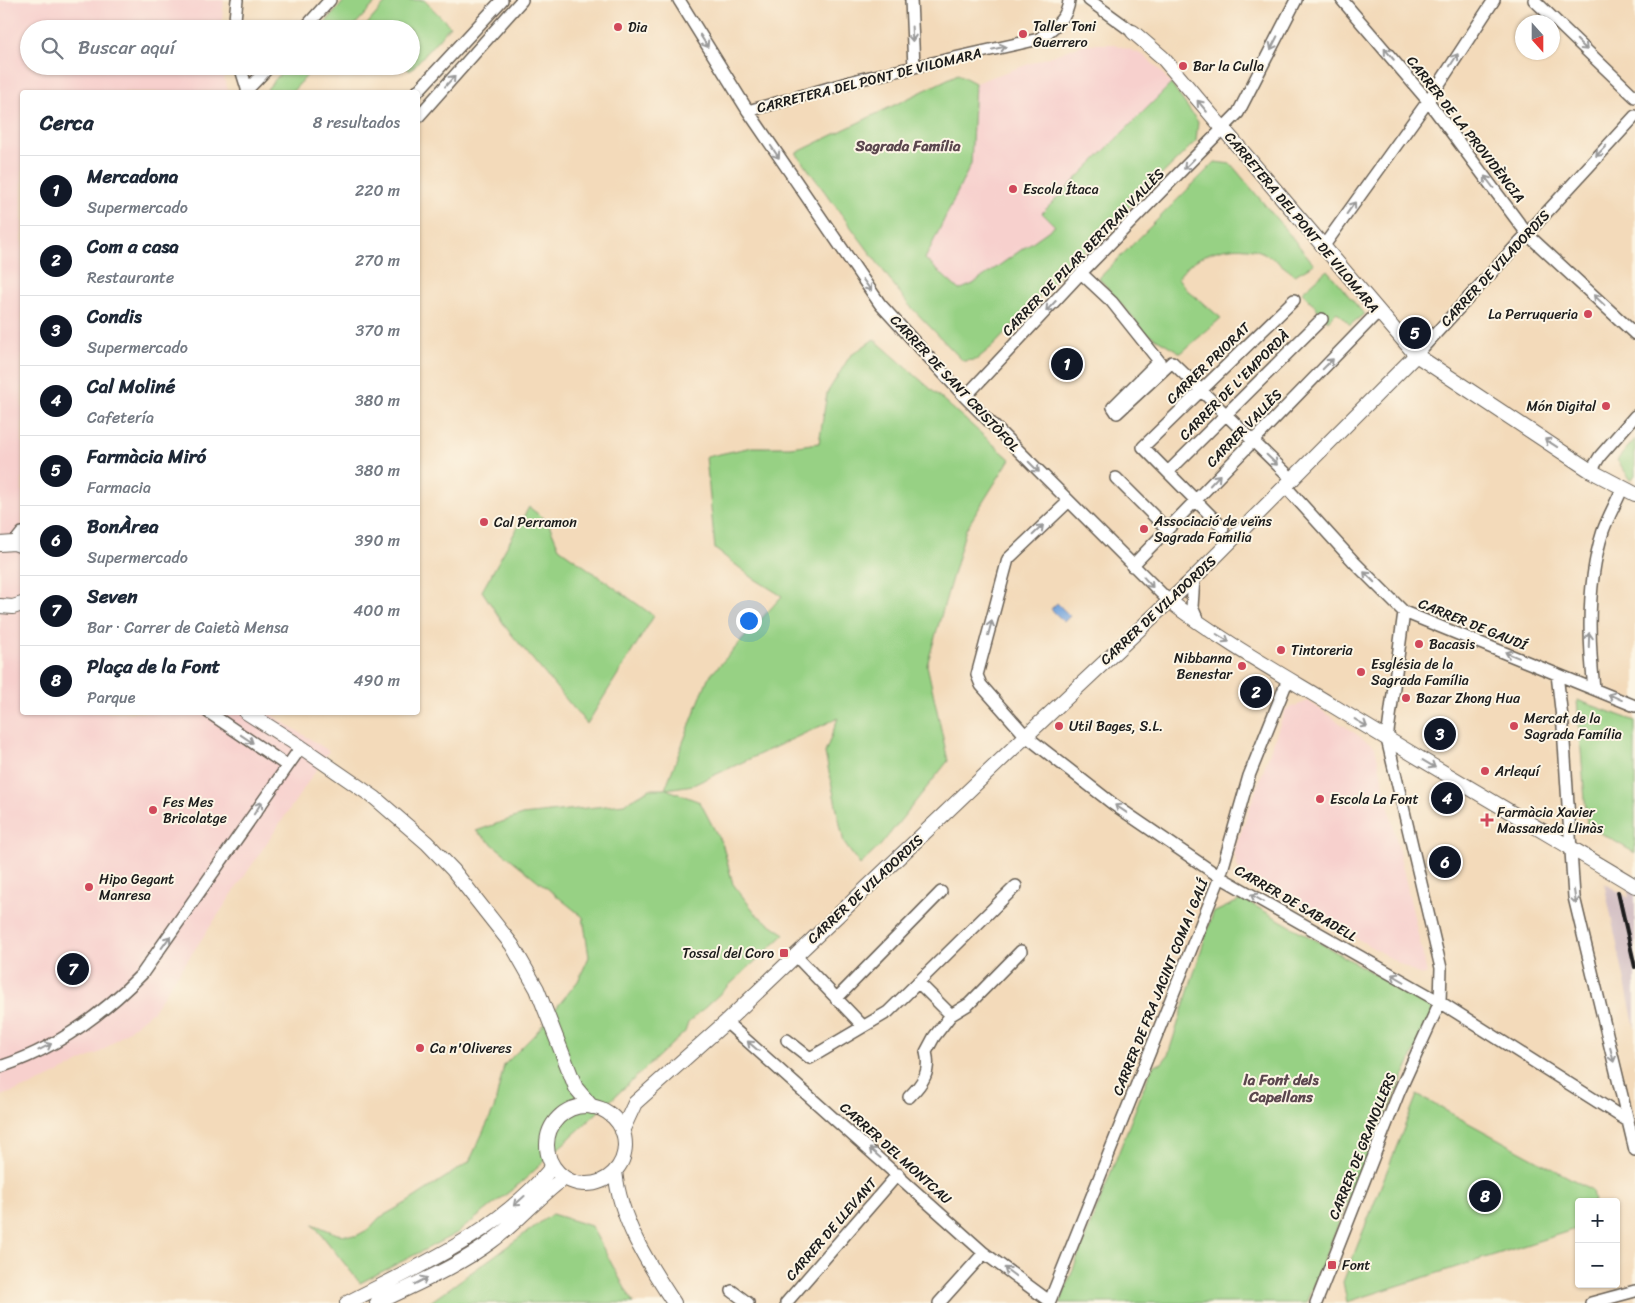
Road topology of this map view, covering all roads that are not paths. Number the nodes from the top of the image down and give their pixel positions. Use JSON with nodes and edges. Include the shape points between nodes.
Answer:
{"nodes":[{"id":1,"x":237,"y":0,"type":"edge"},
{"id":2,"x":330,"y":0,"type":"edge"},
{"id":3,"x":502,"y":0,"type":"edge"},
{"id":4,"x":522,"y":0,"type":"edge"},
{"id":5,"x":679,"y":0,"type":"edge"},
{"id":6,"x":911,"y":0,"type":"edge"},
{"id":7,"x":1069,"y":0,"type":"edge"},
{"id":8,"x":1089,"y":0,"type":"edge"},
{"id":9,"x":1296,"y":0,"type":"edge"},
{"id":10,"x":1342,"y":0,"type":"edge"},
{"id":11,"x":1494,"y":0,"type":"edge"},
{"id":12,"x":1534,"y":0,"type":"edge"},
{"id":13,"x":235,"y":20,"type":"edge"},
{"id":14,"x":312,"y":20,"type":"edge"},
{"id":15,"x":1133,"y":32,"type":"joint"},
{"id":16,"x":914,"y":67,"type":"junction"},
{"id":17,"x":243,"y":75,"type":"edge"},
{"id":18,"x":262,"y":75,"type":"edge"},
{"id":19,"x":248,"y":90,"type":"edge"},
{"id":20,"x":249,"y":90,"type":"edge"},
{"id":21,"x":419,"y":90,"type":"edge"},
{"id":22,"x":1635,"y":97,"type":"edge"},
{"id":23,"x":1428,"y":101,"type":"junction"},
{"id":24,"x":748,"y":111,"type":"junction"},
{"id":25,"x":420,"y":115,"type":"edge"},
{"id":26,"x":1635,"y":116,"type":"edge"},
{"id":27,"x":1223,"y":130,"type":"junction"},
{"id":28,"x":1528,"y":235,"type":"junction"},
{"id":29,"x":1323,"y":247,"type":"junction"},
{"id":30,"x":1081,"y":273,"type":"junction"},
{"id":31,"x":1294,"y":300,"type":"dead end"},
{"id":32,"x":1378,"y":312,"type":"junction"},
{"id":33,"x":1322,"y":319,"type":"dead end"},
{"id":34,"x":1635,"y":334,"type":"edge"},
{"id":35,"x":1416,"y":355,"type":"junction"},
{"id":36,"x":1200,"y":390,"type":"junction"},
{"id":37,"x":965,"y":398,"type":"junction"},
{"id":38,"x":1226,"y":415,"type":"junction"},
{"id":39,"x":1635,"y":416,"type":"edge"},
{"id":40,"x":1252,"y":441,"type":"junction"},
{"id":41,"x":1591,"y":471,"type":"junction"},
{"id":42,"x":1168,"y":472,"type":"junction"},
{"id":43,"x":1116,"y":478,"type":"dead end"},
{"id":44,"x":1289,"y":483,"type":"junction"},
{"id":45,"x":1628,"y":491,"type":"edge"},
{"id":46,"x":1196,"y":500,"type":"junction"},
{"id":47,"x":1068,"y":502,"type":"junction"},
{"id":48,"x":1223,"y":528,"type":"dead end"},
{"id":49,"x":1167,"y":529,"type":"junction"},
{"id":50,"x":1132,"y":566,"type":"junction"},
{"id":51,"x":1194,"y":578,"type":"junction"},
{"id":52,"x":1168,"y":600,"type":"junction"},
{"id":53,"x":20,"y":604,"type":"edge"},
{"id":54,"x":0,"y":606,"type":"edge"},
{"id":55,"x":1404,"y":612,"type":"junction"},
{"id":56,"x":1200,"y":623,"type":"junction"},
{"id":57,"x":1557,"y":674,"type":"junction"},
{"id":58,"x":1288,"y":679,"type":"junction"},
{"id":59,"x":1594,"y":688,"type":"junction"},
{"id":60,"x":1635,"y":706,"type":"edge"},
{"id":61,"x":212,"y":715,"type":"edge"},
{"id":62,"x":251,"y":715,"type":"edge"},
{"id":63,"x":1026,"y":736,"type":"junction"},
{"id":64,"x":1387,"y":739,"type":"junction"},
{"id":65,"x":301,"y":747,"type":"junction"},
{"id":66,"x":286,"y":765,"type":"junction"},
{"id":67,"x":1572,"y":848,"type":"junction"},
{"id":68,"x":1220,"y":877,"type":"junction"},
{"id":69,"x":1016,"y":886,"type":"dead end"},
{"id":70,"x":1635,"y":886,"type":"edge"},
{"id":71,"x":940,"y":892,"type":"dead end"},
{"id":72,"x":1021,"y":951,"type":"dead end"},
{"id":73,"x":795,"y":955,"type":"junction"},
{"id":74,"x":918,"y":982,"type":"junction"},
{"id":75,"x":836,"y":999,"type":"junction"},
{"id":76,"x":1440,"y":1002,"type":"junction"},
{"id":77,"x":951,"y":1015,"type":"junction"},
{"id":78,"x":726,"y":1022,"type":"junction"},
{"id":79,"x":862,"y":1026,"type":"junction"},
{"id":80,"x":788,"y":1040,"type":"dead end"},
{"id":81,"x":0,"y":1067,"type":"edge"},
{"id":82,"x":576,"y":1088,"type":"junction"},
{"id":83,"x":909,"y":1097,"type":"dead end"},
{"id":84,"x":635,"y":1103,"type":"junction"},
{"id":85,"x":598,"y":1109,"type":"junction"},
{"id":86,"x":569,"y":1110,"type":"junction"},
{"id":87,"x":1628,"y":1121,"type":"junction"},
{"id":88,"x":622,"y":1132,"type":"junction"},
{"id":89,"x":1635,"y":1150,"type":"edge"},
{"id":90,"x":553,"y":1166,"type":"junction"},
{"id":91,"x":615,"y":1171,"type":"junction"},
{"id":92,"x":898,"y":1174,"type":"junction"},
{"id":93,"x":564,"y":1178,"type":"junction"},
{"id":94,"x":592,"y":1184,"type":"junction"},
{"id":95,"x":620,"y":1205,"type":"junction"},
{"id":96,"x":984,"y":1252,"type":"junction"},
{"id":97,"x":732,"y":1291,"type":"dead end"},
{"id":98,"x":1635,"y":1291,"type":"edge"},
{"id":99,"x":1049,"y":1302,"type":"edge"},
{"id":100,"x":348,"y":1303,"type":"edge"},
{"id":101,"x":377,"y":1303,"type":"edge"},
{"id":102,"x":674,"y":1303,"type":"edge"},
{"id":103,"x":748,"y":1303,"type":"edge"},
{"id":104,"x":786,"y":1303,"type":"edge"},
{"id":105,"x":939,"y":1303,"type":"edge"},
{"id":106,"x":1316,"y":1303,"type":"edge"},
{"id":107,"x":1591,"y":1303,"type":"edge"}],
"edges":[{"from":1,"to":13,"type":"street"},
{"from":2,"to":14,"type":"street"},
{"from":3,"to":21,"type":"street"},
{"from":25,"to":4,"type":"street","one_way":true},
{"from":5,"to":24,"type":"street","name":"CARRETERA DEL PONT DE VILOMARA","one_way":true},
{"from":6,"to":16,"type":"street","one_way":true},
{"from":16,"to":7,"type":"street","name":"CARRETERA DEL PONT DE VILOMARA","one_way":true,"via":[[1039,39],[1069,10]]},
{"from":8,"to":15,"type":"street"},
{"from":9,"to":27,"type":"street","name":"CARRER DE PILAR BERTRAN VALLÈS","one_way":true,"via":[[1238,114]]},
{"from":23,"to":10,"type":"street","name":"CARRER DE LA PROVIDÈNCIA","one_way":true},
{"from":23,"to":11,"type":"street","one_way":true},
{"from":12,"to":22,"type":"street","one_way":true},
{"from":27,"to":15,"type":"street","name":"CARRETERA DEL PONT DE VILOMARA","one_way":true,"via":[[1158,53]]},
{"from":16,"to":24,"type":"street","name":"CARRETERA DEL PONT DE VILOMARA"},
{"from":17,"to":19,"type":"street"},
{"from":18,"to":20,"type":"street"},
{"from":28,"to":23,"type":"street","name":"CARRER DE LA PROVIDÈNCIA","one_way":true},
{"from":29,"to":23,"type":"street","one_way":true},
{"from":24,"to":37,"type":"street","name":"CARRER DE SANT CRISTÒFOL","one_way":true,"via":[[880,304]]},
{"from":26,"to":28,"type":"street","name":"CARRER DE VILADORDIS","one_way":true},
{"from":27,"to":29,"type":"street","name":"CARRETERA DEL PONT DE VILOMARA"},
{"from":27,"to":30,"type":"street","name":"CARRER DE PILAR BERTRAN VALLÈS","one_way":true},
{"from":34,"to":28,"type":"street","name":"CARRER DE LA PROVIDÈNCIA","one_way":true},
{"from":28,"to":35,"type":"street","name":"CARRER DE VILADORDIS","via":[[1476,287]]},
{"from":29,"to":32,"type":"street","name":"CARRETERA DEL PONT DE VILOMARA"},
{"from":30,"to":36,"type":"street","name":"CARRER DE GAUDÍ","via":[[1112,302],[1160,361],[1114,407],[1117,413],[1172,362]]},
{"from":30,"to":37,"type":"street","name":"CARRER DE PILAR BERTRAN VALLÈS","one_way":true},
{"from":31,"to":36,"type":"street","name":"CARRER PRIORAT"},
{"from":32,"to":35,"type":"street","name":"CARRETERA DEL PONT DE VILOMARA"},
{"from":40,"to":32,"type":"street","name":"CARRER VALLÈS","one_way":true},
{"from":33,"to":38,"type":"street","name":"CARRER DE L'EMPORDÀ"},
{"from":41,"to":35,"type":"street","name":"CARRETERA DEL PONT DE VILOMARA","one_way":true},
{"from":35,"to":44,"type":"street","name":"CARRER DE VILADORDIS"},
{"from":36,"to":38,"type":"street","name":"CARRER DE GAUDÍ"},
{"from":36,"to":42,"type":"street","name":"CARRER PRIORAT","via":[[1143,447]]},
{"from":37,"to":47,"type":"street","name":"CARRER DE SANT CRISTÒFOL","one_way":true},
{"from":38,"to":40,"type":"street","name":"CARRER DE GAUDÍ"},
{"from":38,"to":42,"type":"street","name":"CARRER DE L'EMPORDÀ"},
{"from":39,"to":41,"type":"street"},
{"from":40,"to":44,"type":"street","name":"CARRER DE GAUDÍ","one_way":true},
{"from":46,"to":40,"type":"street","name":"CARRER VALLÈS","one_way":true},
{"from":41,"to":45,"type":"street","name":"CARRETERA DEL PONT DE VILOMARA"},
{"from":42,"to":46,"type":"street"},
{"from":43,"to":49,"type":"street"},
{"from":44,"to":51,"type":"street","name":"CARRER DE VILADORDIS"},
{"from":55,"to":44,"type":"street","name":"CARRER DE GAUDÍ","one_way":true,"via":[[1355,563]]},
{"from":59,"to":45,"type":"street","one_way":true,"via":[[1589,647],[1594,572],[1603,531]]},
{"from":46,"to":48,"type":"street"},
{"from":46,"to":49,"type":"street","name":"CARRER VALLÈS"},
{"from":47,"to":50,"type":"street","name":"CARRER DE SANT CRISTÒFOL"},
{"from":63,"to":47,"type":"street","name":"CARRER DE SABADELL","one_way":true,"via":[[981,685],[977,675],[1008,559]]},
{"from":49,"to":50,"type":"street","name":"CARRER VALLÈS"},
{"from":50,"to":52,"type":"street","name":"CARRER DE SANT CRISTÒFOL","one_way":true},
{"from":51,"to":52,"type":"street","name":"CARRER DE VILADORDIS"},
{"from":51,"to":56,"type":"street","via":[[1192,607]]},
{"from":52,"to":56,"type":"street","name":"CARRER DE SANT CRISTÒFOL"},
{"from":52,"to":63,"type":"street","name":"CARRER DE VILADORDIS"},
{"from":53,"to":54,"type":"street"},
{"from":57,"to":55,"type":"street","name":"CARRER DE GAUDÍ","one_way":true},
{"from":55,"to":64,"type":"street"},
{"from":56,"to":58,"type":"street","name":"CARRER DE SANT CRISTÒFOL","one_way":true},
{"from":57,"to":59,"type":"street","name":"CARRER DE GAUDÍ"},
{"from":57,"to":67,"type":"street"},
{"from":58,"to":64,"type":"street","name":"CARRER DE SANT CRISTÒFOL","one_way":true},
{"from":58,"to":68,"type":"street","name":"CARRER DE FRA JACINT COMA I GALÍ","via":[[1248,776]]},
{"from":60,"to":59,"type":"street","name":"CARRER DE GAUDÍ","one_way":true},
{"from":61,"to":66,"type":"street","one_way":true},
{"from":62,"to":65,"type":"street"},
{"from":68,"to":63,"type":"street","name":"CARRER DE SABADELL","one_way":true,"via":[[1113,804]]},
{"from":63,"to":73,"type":"street","name":"CARRER DE VILADORDIS"},
{"from":64,"to":67,"type":"street","name":"CARRER DE SANT CRISTÒFOL","one_way":true},
{"from":64,"to":76,"type":"street","via":[[1442,968]]},
{"from":65,"to":66,"type":"street"},
{"from":65,"to":82,"type":"street","via":[[375,798],[427,843],[488,912],[512,945],[537,990]]},
{"from":81,"to":66,"type":"street","one_way":true,"via":[[67,1036],[111,1004],[142,974]]},
{"from":67,"to":70,"type":"street","name":"CARRER DE SANT CRISTÒFOL"},
{"from":67,"to":87,"type":"street","one_way":true,"via":[[1574,897]]},
{"from":76,"to":68,"type":"street","name":"CARRER DE SABADELL","one_way":true},
{"from":68,"to":99,"type":"street","name":"CARRER DE FRA JACINT COMA I GALÍ"},
{"from":69,"to":74,"type":"street"},
{"from":71,"to":75,"type":"street"},
{"from":72,"to":77,"type":"street","via":[[969,1004]]},
{"from":73,"to":75,"type":"street"},
{"from":73,"to":78,"type":"street","name":"CARRER DE VILADORDIS"},
{"from":74,"to":77,"type":"street"},
{"from":74,"to":79,"type":"street","via":[[888,1012]]},
{"from":75,"to":79,"type":"street"},
{"from":76,"to":87,"type":"street","name":"CARRER DE SABADELL"},
{"from":76,"to":106,"type":"street","name":"CARRER DE GRANOLLERS","via":[[1399,1092]]},
{"from":77,"to":83,"type":"street","via":[[926,1052],[928,1062],[924,1082]]},
{"from":78,"to":84,"type":"street","name":"CARRER DE VILADORDIS"},
{"from":92,"to":78,"type":"street","name":"CARRER DEL MONTCAU","one_way":true},
{"from":79,"to":80,"type":"street","via":[[810,1058]]},
{"from":82,"to":85,"type":"street"},
{"from":82,"to":86,"type":"street"},
{"from":84,"to":85,"type":"street"},
{"from":84,"to":88,"type":"street"},
{"from":85,"to":86,"type":"street"},
{"from":85,"to":88,"type":"street","via":[[615,1119]]},
{"from":86,"to":90,"type":"street","via":[[557,1119],[549,1132],[546,1148]]},
{"from":87,"to":89,"type":"street"},
{"from":88,"to":91,"type":"street","via":[[624,1152]]},
{"from":90,"to":93,"type":"street"},
{"from":90,"to":100,"type":"street","one_way":true,"via":[[537,1185],[480,1232]]},
{"from":91,"to":94,"type":"street"},
{"from":91,"to":95,"type":"street"},
{"from":92,"to":96,"type":"street","name":"CARRER DEL MONTCAU"},
{"from":92,"to":104,"type":"street","name":"CARRER DE LLEVANT"},
{"from":93,"to":94,"type":"street","via":[[578,1184]]},
{"from":101,"to":93,"type":"street","one_way":true,"via":[[491,1242]]},
{"from":94,"to":95,"type":"street","via":[[613,1196]]},
{"from":95,"to":102,"type":"street","via":[[647,1263]]},
{"from":99,"to":96,"type":"street","name":"CARRER DEL MONTCAU","one_way":true},
{"from":96,"to":105,"type":"street"},
{"from":97,"to":103,"type":"street"},
{"from":98,"to":107,"type":"street"}]}
